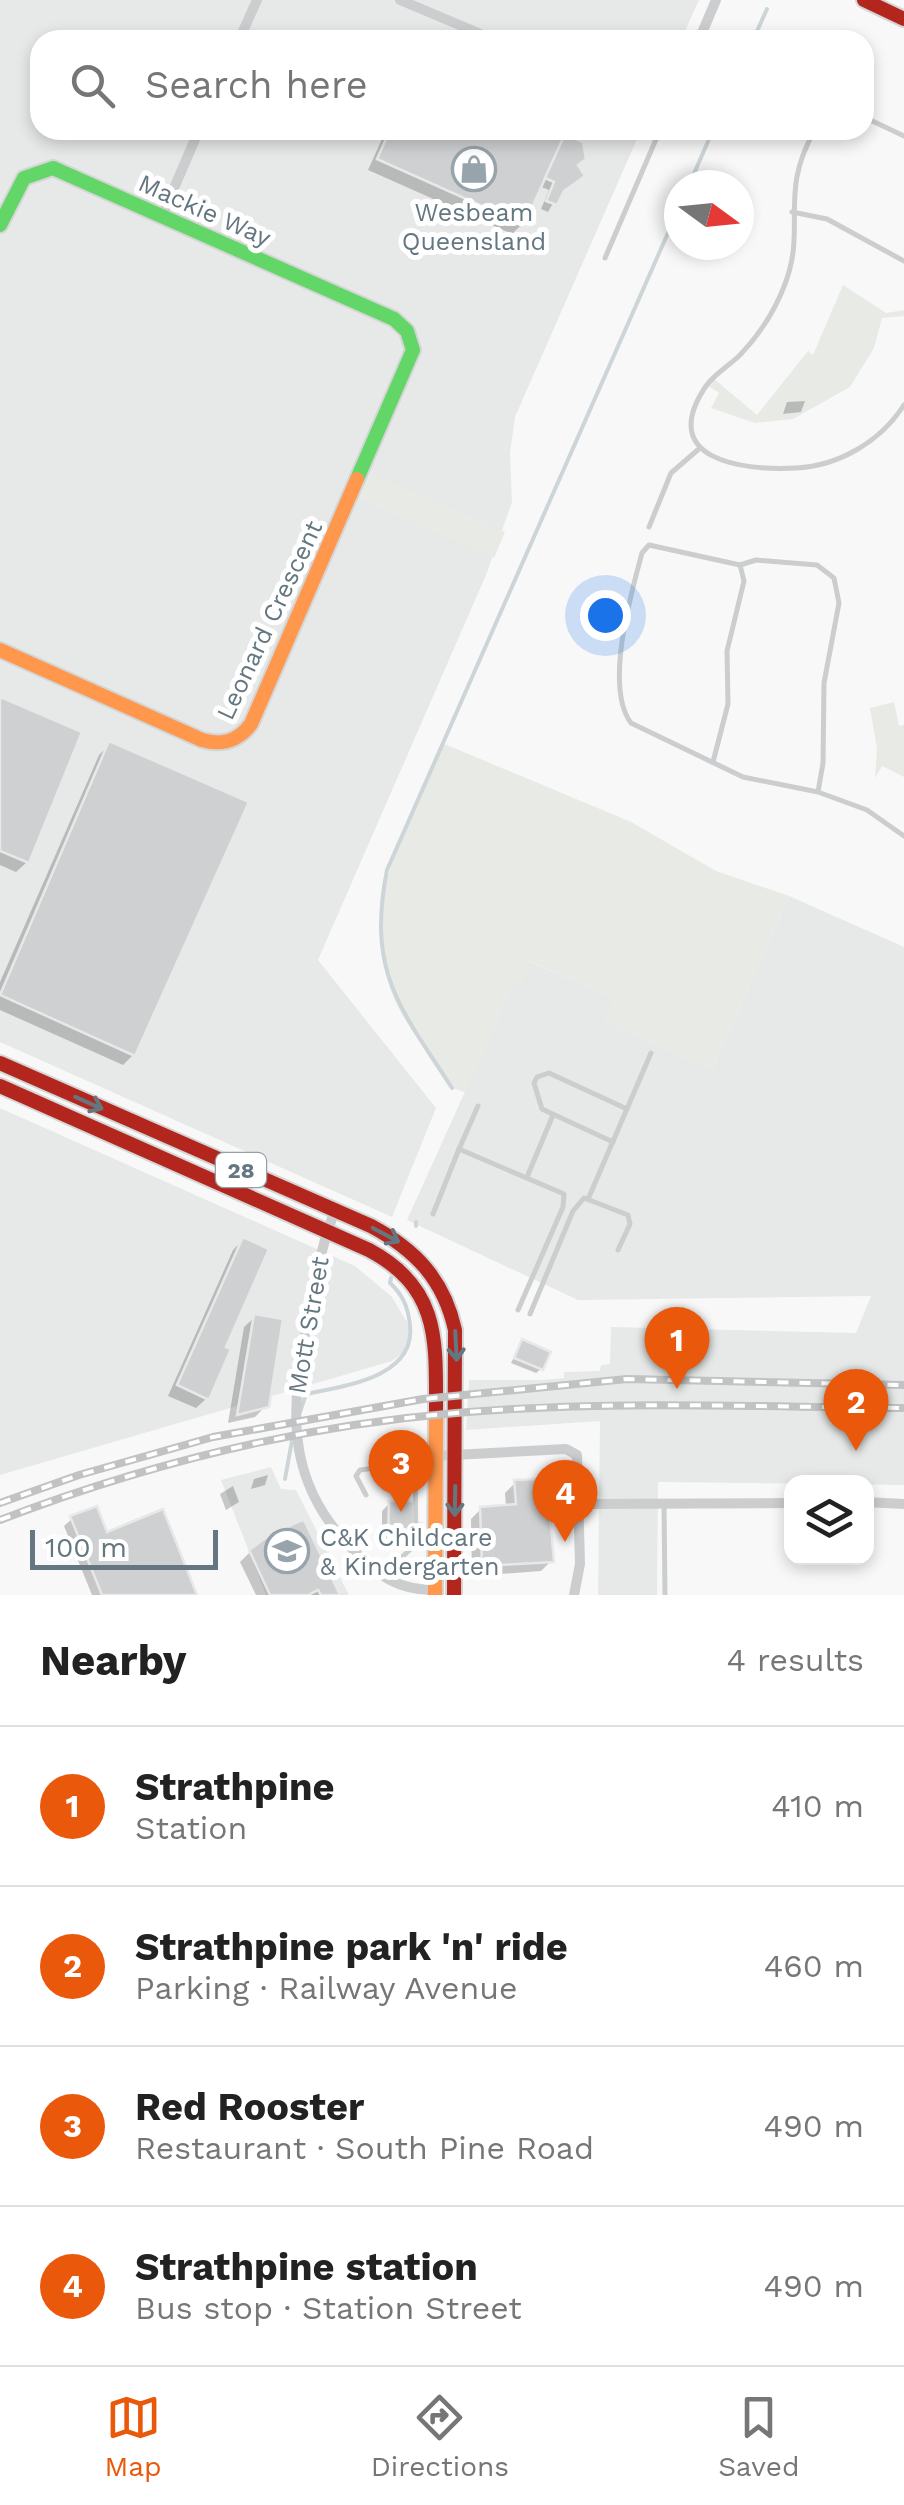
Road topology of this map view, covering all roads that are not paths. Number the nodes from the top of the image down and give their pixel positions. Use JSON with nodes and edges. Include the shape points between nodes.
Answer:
{"nodes":[{"id":1,"x":257,"y":0,"type":"edge"},
{"id":2,"x":400,"y":0,"type":"edge"},
{"id":3,"x":716,"y":0,"type":"edge"},
{"id":4,"x":864,"y":0,"type":"edge"},
{"id":5,"x":904,"y":19,"type":"edge"},
{"id":6,"x":244,"y":30,"type":"edge"},
{"id":7,"x":471,"y":30,"type":"edge"},
{"id":8,"x":704,"y":30,"type":"edge"},
{"id":9,"x":874,"y":122,"type":"edge"},
{"id":10,"x":904,"y":136,"type":"edge"},
{"id":11,"x":196,"y":140,"type":"edge"},
{"id":12,"x":656,"y":140,"type":"edge"},
{"id":13,"x":810,"y":140,"type":"edge"},
{"id":14,"x":792,"y":212,"type":"junction"},
{"id":15,"x":162,"y":216,"type":"junction"},
{"id":16,"x":0,"y":225,"type":"edge"},
{"id":17,"x":604,"y":258,"type":"dead end"},
{"id":18,"x":904,"y":261,"type":"edge"},
{"id":19,"x":410,"y":336,"type":"joint"},
{"id":20,"x":904,"y":406,"type":"edge"},
{"id":21,"x":892,"y":424,"type":"junction"},
{"id":22,"x":904,"y":428,"type":"edge"},
{"id":23,"x":700,"y":448,"type":"junction"},
{"id":24,"x":649,"y":527,"type":"dead end"},
{"id":25,"x":740,"y":565,"type":"junction"},
{"id":26,"x":0,"y":650,"type":"edge"},
{"id":27,"x":713,"y":762,"type":"junction"},
{"id":28,"x":818,"y":792,"type":"junction"},
{"id":29,"x":904,"y":836,"type":"edge"},
{"id":30,"x":652,"y":1053,"type":"dead end"},
{"id":31,"x":0,"y":1063,"type":"edge"},
{"id":32,"x":0,"y":1086,"type":"edge"},
{"id":33,"x":478,"y":1106,"type":"dead end"},
{"id":34,"x":628,"y":1109,"type":"junction"},
{"id":35,"x":553,"y":1115,"type":"junction"},
{"id":36,"x":613,"y":1142,"type":"junction"},
{"id":37,"x":460,"y":1150,"type":"junction"},
{"id":38,"x":526,"y":1178,"type":"junction"},
{"id":39,"x":566,"y":1197,"type":"junction"},
{"id":40,"x":590,"y":1197,"type":"junction"},
{"id":41,"x":577,"y":1204,"type":"junction"},
{"id":42,"x":335,"y":1211,"type":"junction"},
{"id":43,"x":434,"y":1214,"type":"dead end"},
{"id":44,"x":327,"y":1230,"type":"junction"},
{"id":45,"x":618,"y":1250,"type":"dead end"},
{"id":46,"x":518,"y":1310,"type":"dead end"},
{"id":47,"x":530,"y":1314,"type":"dead end"},
{"id":48,"x":456,"y":1455,"type":"junction"},
{"id":49,"x":435,"y":1456,"type":"junction"},
{"id":50,"x":366,"y":1495,"type":"dead end"},
{"id":51,"x":784,"y":1502,"type":"edge"},
{"id":52,"x":874,"y":1502,"type":"edge"},
{"id":53,"x":581,"y":1504,"type":"junction"},
{"id":54,"x":664,"y":1504,"type":"junction"},
{"id":55,"x":904,"y":1504,"type":"edge"},
{"id":56,"x":380,"y":1577,"type":"junction"},
{"id":57,"x":435,"y":1592,"type":"edge"},
{"id":58,"x":454,"y":1592,"type":"edge"},
{"id":59,"x":574,"y":1595,"type":"edge"},
{"id":60,"x":665,"y":1595,"type":"edge"}],
"edges":[{"from":1,"to":6,"type":"street"},
{"from":2,"to":7,"type":"street"},
{"from":3,"to":8,"type":"street"},
{"from":4,"to":5,"type":"main road"},
{"from":9,"to":10,"type":"lane"},
{"from":11,"to":15,"type":"street"},
{"from":12,"to":17,"type":"lane"},
{"from":13,"to":14,"type":"lane","via":[[794,175]]},
{"from":14,"to":18,"type":"lane","via":[[827,219]]},
{"from":14,"to":23,"type":"lane","via":[[786,281],[758,334],[700,398],[694,423]]},
{"from":15,"to":16,"type":"main road","name":"Mackie Way","via":[[41,168],[23,177]]},
{"from":15,"to":19,"type":"main road","name":"Mackie Way","via":[[394,319]]},
{"from":19,"to":26,"type":"main road","name":"Leonard Crescent","via":[[408,370],[251,724],[239,738],[224,744],[202,740]]},
{"from":20,"to":21,"type":"lane"},
{"from":21,"to":22,"type":"lane"},
{"from":21,"to":23,"type":"lane","via":[[851,453],[807,468],[748,468],[720,462]]},
{"from":23,"to":24,"type":"lane","via":[[672,473]]},
{"from":25,"to":27,"type":"lane","via":[[744,581],[727,650],[728,704]]},
{"from":25,"to":27,"type":"lane","via":[[649,545],[624,633],[626,716],[636,727]]},
{"from":25,"to":28,"type":"lane","via":[[756,560],[818,566],[837,584]]},
{"from":27,"to":28,"type":"lane","via":[[760,782]]},
{"from":28,"to":29,"type":"lane","via":[[867,810]]},
{"from":30,"to":34,"type":"lane"},
{"from":31,"to":42,"type":"main road","number":"28","one_way":true},
{"from":32,"to":44,"type":"main road","number":"28"},
{"from":33,"to":37,"type":"lane"},
{"from":34,"to":35,"type":"lane","via":[[544,1073],[534,1090],[542,1109]]},
{"from":34,"to":36,"type":"lane"},
{"from":35,"to":36,"type":"lane"},
{"from":35,"to":38,"type":"lane"},
{"from":36,"to":40,"type":"lane"},
{"from":37,"to":38,"type":"lane"},
{"from":37,"to":43,"type":"lane"},
{"from":38,"to":39,"type":"lane"},
{"from":39,"to":41,"type":"lane"},
{"from":39,"to":46,"type":"lane"},
{"from":40,"to":41,"type":"lane"},
{"from":40,"to":45,"type":"lane","via":[[628,1215]]},
{"from":41,"to":47,"type":"lane"},
{"from":42,"to":44,"type":"street","name":"Mott Street"},
{"from":42,"to":48,"type":"main road","number":"28","one_way":true,"via":[[409,1248],[442,1288],[455,1330]]},
{"from":44,"to":49,"type":"main road","number":"28","via":[[395,1264],[427,1304],[436,1350]]},
{"from":44,"to":56,"type":"street","name":"Mott Street","via":[[295,1394],[298,1444],[318,1508]]},
{"from":48,"to":49,"type":"street"},
{"from":48,"to":53,"type":"street","via":[[566,1449],[580,1462]]},
{"from":48,"to":58,"type":"main road","number":"28","one_way":true},
{"from":49,"to":57,"type":"main road","number":"28"},
{"from":50,"to":56,"type":"lane","via":[[356,1476],[360,1470],[415,1468],[416,1544]]},
{"from":51,"to":54,"type":"street"},
{"from":52,"to":55,"type":"street"},
{"from":53,"to":54,"type":"street"},
{"from":53,"to":59,"type":"street"},
{"from":54,"to":60,"type":"lane"},
{"from":56,"to":57,"type":"street"},
{"from":57,"to":58,"type":"street"}]}
